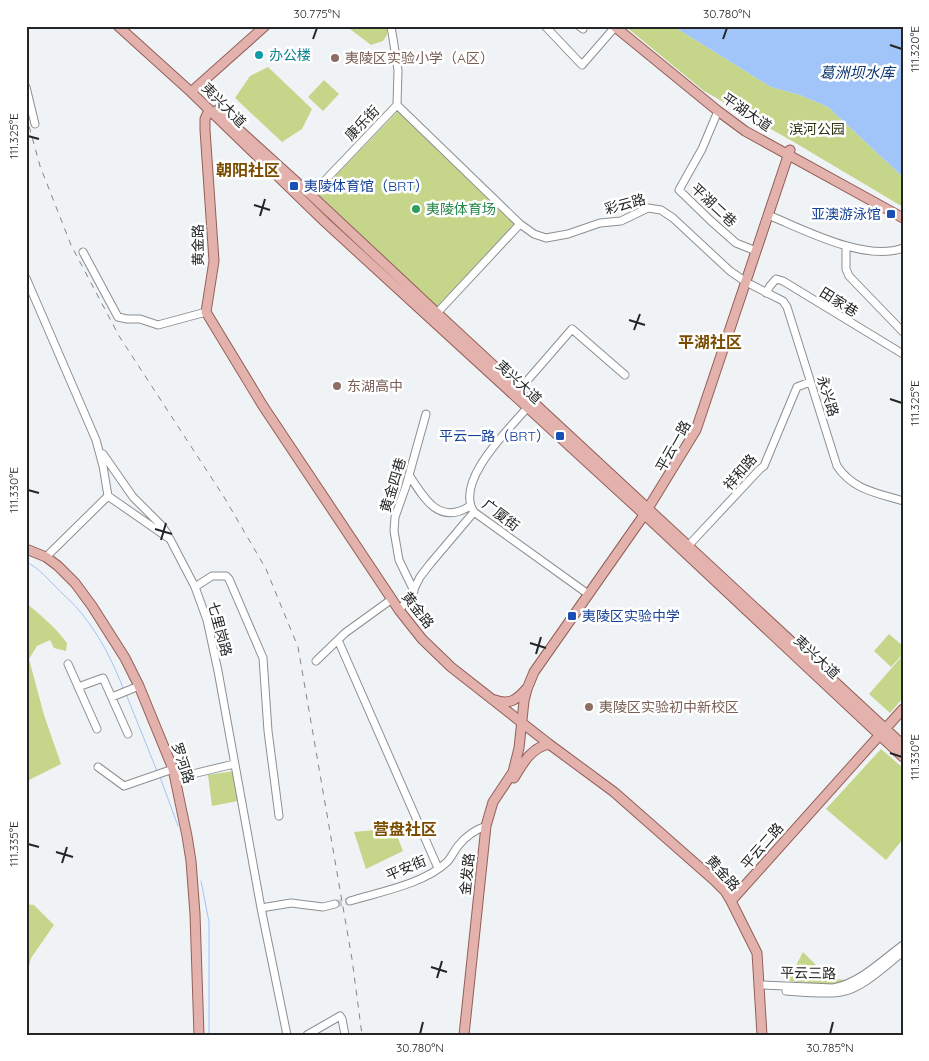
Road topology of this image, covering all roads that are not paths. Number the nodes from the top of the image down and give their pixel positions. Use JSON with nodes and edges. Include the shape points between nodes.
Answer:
{"nodes":[{"id":1,"x":123,"y":26,"type":"edge"},
{"id":2,"x":265,"y":26,"type":"edge"},
{"id":3,"x":391,"y":26,"type":"edge"},
{"id":4,"x":545,"y":26,"type":"edge"},
{"id":5,"x":616,"y":27,"type":"edge"},
{"id":6,"x":26,"y":87,"type":"edge"},
{"id":7,"x":192,"y":90,"type":"junction"},
{"id":8,"x":397,"y":105,"type":"junction"},
{"id":9,"x":209,"y":110,"type":"junction"},
{"id":10,"x":718,"y":111,"type":"junction"},
{"id":11,"x":35,"y":124,"type":"dead end"},
{"id":12,"x":792,"y":153,"type":"junction"},
{"id":13,"x":311,"y":195,"type":"junction"},
{"id":14,"x":903,"y":216,"type":"edge"},
{"id":15,"x":772,"y":217,"type":"junction"},
{"id":16,"x":520,"y":224,"type":"junction"},
{"id":17,"x":846,"y":246,"type":"junction"},
{"id":18,"x":903,"y":248,"type":"edge"},
{"id":19,"x":756,"y":251,"type":"junction"},
{"id":20,"x":83,"y":252,"type":"dead end"},
{"id":21,"x":26,"y":278,"type":"edge"},
{"id":22,"x":748,"y":283,"type":"junction"},
{"id":23,"x":766,"y":293,"type":"junction"},
{"id":24,"x":206,"y":312,"type":"junction"},
{"id":25,"x":437,"y":314,"type":"junction"},
{"id":26,"x":903,"y":332,"type":"edge"},
{"id":27,"x":903,"y":354,"type":"edge"},
{"id":28,"x":625,"y":375,"type":"dead end"},
{"id":29,"x":810,"y":382,"type":"junction"},
{"id":30,"x":519,"y":390,"type":"junction"},
{"id":31,"x":527,"y":408,"type":"junction"},
{"id":32,"x":426,"y":414,"type":"dead end"},
{"id":33,"x":96,"y":440,"type":"junction"},
{"id":34,"x":409,"y":475,"type":"junction"},
{"id":35,"x":108,"y":496,"type":"junction"},
{"id":36,"x":903,"y":500,"type":"edge"},
{"id":37,"x":472,"y":509,"type":"junction"},
{"id":38,"x":647,"y":513,"type":"junction"},
{"id":39,"x":170,"y":539,"type":"junction"},
{"id":40,"x":688,"y":546,"type":"junction"},
{"id":41,"x":26,"y":549,"type":"edge"},
{"id":42,"x":46,"y":556,"type":"junction"},
{"id":43,"x":195,"y":587,"type":"junction"},
{"id":44,"x":414,"y":591,"type":"junction"},
{"id":45,"x":588,"y":594,"type":"junction"},
{"id":46,"x":392,"y":599,"type":"junction"},
{"id":47,"x":399,"y":610,"type":"junction"},
{"id":48,"x":338,"y":640,"type":"junction"},
{"id":49,"x":316,"y":661,"type":"dead end"},
{"id":50,"x":68,"y":664,"type":"dead end"},
{"id":51,"x":78,"y":686,"type":"junction"},
{"id":52,"x":139,"y":686,"type":"junction"},
{"id":53,"x":526,"y":689,"type":"junction"},
{"id":54,"x":112,"y":697,"type":"junction"},
{"id":55,"x":491,"y":699,"type":"junction"},
{"id":56,"x":903,"y":709,"type":"edge"},
{"id":57,"x":903,"y":716,"type":"edge"},
{"id":58,"x":523,"y":724,"type":"junction"},
{"id":59,"x":97,"y":730,"type":"dead end"},
{"id":60,"x":884,"y":733,"type":"junction"},
{"id":61,"x":128,"y":734,"type":"dead end"},
{"id":62,"x":549,"y":744,"type":"junction"},
{"id":63,"x":903,"y":745,"type":"edge"},
{"id":64,"x":903,"y":757,"type":"edge"},
{"id":65,"x":234,"y":764,"type":"junction"},
{"id":66,"x":98,"y":767,"type":"dead end"},
{"id":67,"x":173,"y":769,"type":"junction"},
{"id":68,"x":176,"y":778,"type":"junction"},
{"id":69,"x":513,"y":778,"type":"junction"},
{"id":70,"x":279,"y":816,"type":"dead end"},
{"id":71,"x":486,"y":826,"type":"junction"},
{"id":72,"x":438,"y":868,"type":"junction"},
{"id":73,"x":350,"y":900,"type":"tunnel mouth"},
{"id":74,"x":731,"y":902,"type":"junction"},
{"id":75,"x":335,"y":904,"type":"tunnel mouth"},
{"id":76,"x":261,"y":908,"type":"junction"},
{"id":77,"x":903,"y":945,"type":"edge"},
{"id":78,"x":903,"y":952,"type":"edge"},
{"id":79,"x":762,"y":987,"type":"junction"},
{"id":80,"x":199,"y":1035,"type":"edge"},
{"id":81,"x":287,"y":1035,"type":"edge"},
{"id":82,"x":307,"y":1035,"type":"edge"},
{"id":83,"x":345,"y":1035,"type":"edge"},
{"id":84,"x":464,"y":1035,"type":"edge"},
{"id":85,"x":468,"y":1035,"type":"edge"},
{"id":86,"x":763,"y":1035,"type":"edge"}],
"edges":[{"from":1,"to":7,"type":"main road","name":"夷兴大道"},
{"from":2,"to":7,"type":"main road"},
{"from":3,"to":8,"type":"street","name":"康乐街","via":[[398,70]]},
{"from":4,"to":5,"type":"street","via":[[582,65]]},
{"from":5,"to":10,"type":"main road","name":"平湖大道"},
{"from":5,"to":12,"type":"main road","name":"平湖大道","via":[[726,113]]},
{"from":6,"to":11,"type":"street"},
{"from":7,"to":9,"type":"main road","name":"夷兴大道"},
{"from":7,"to":13,"type":"main road","name":"夷兴大道"},
{"from":8,"to":13,"type":"street","name":"康乐街"},
{"from":8,"to":16,"type":"street","name":"彩云路"},
{"from":9,"to":24,"type":"main road","name":"黄金路","via":[[204,130],[214,261]]},
{"from":9,"to":31,"type":"main road","name":"夷兴大道","via":[[324,222]]},
{"from":10,"to":12,"type":"main road","name":"平湖大道","via":[[745,131]]},
{"from":10,"to":19,"type":"street","name":"平湖二巷","via":[[679,190],[736,243]]},
{"from":12,"to":14,"type":"main road","name":"平湖大道"},
{"from":12,"to":15,"type":"main road","name":"平云一路"},
{"from":12,"to":19,"type":"main road","name":"平云一路"},
{"from":13,"to":25,"type":"main road","name":"夷兴大道"},
{"from":15,"to":17,"type":"street"},
{"from":15,"to":22,"type":"main road","name":"平云一路"},
{"from":16,"to":22,"type":"street","name":"彩云路","via":[[546,238],[600,223],[621,221],[648,208],[661,210]]},
{"from":16,"to":25,"type":"street"},
{"from":17,"to":18,"type":"street","via":[[871,251]]},
{"from":17,"to":26,"type":"street","via":[[849,276]]},
{"from":19,"to":22,"type":"main road","name":"平云一路"},
{"from":20,"to":24,"type":"street","via":[[118,317],[158,325]]},
{"from":21,"to":33,"type":"street"},
{"from":22,"to":23,"type":"street","name":"永兴路"},
{"from":22,"to":38,"type":"main road","name":"平云一路","via":[[696,430]]},
{"from":23,"to":27,"type":"street","name":"田家巷","via":[[773,281],[782,282]]},
{"from":23,"to":29,"type":"street","name":"永兴路","via":[[783,301],[787,307]]},
{"from":24,"to":46,"type":"main road","name":"黄金路","via":[[263,406]]},
{"from":25,"to":30,"type":"main road","name":"夷兴大道"},
{"from":28,"to":30,"type":"street","via":[[572,329]]},
{"from":29,"to":36,"type":"street","name":"永兴路","via":[[837,466],[844,477],[864,489]]},
{"from":29,"to":40,"type":"street","name":"祥和路","via":[[797,387],[764,466]]},
{"from":30,"to":38,"type":"main road","name":"夷兴大道"},
{"from":31,"to":37,"type":"street","name":"广厦街","via":[[492,449],[473,479]]},
{"from":31,"to":38,"type":"main road","name":"夷兴大道"},
{"from":32,"to":34,"type":"street","name":"黄金四巷"},
{"from":33,"to":35,"type":"street"},
{"from":33,"to":39,"type":"street","via":[[105,459],[133,497],[162,526]]},
{"from":34,"to":37,"type":"street","via":[[425,500],[435,508],[443,512]]},
{"from":34,"to":44,"type":"street","name":"黄金四巷","via":[[395,517],[394,531],[399,560]]},
{"from":35,"to":39,"type":"street","name":"七里岗路"},
{"from":35,"to":42,"type":"street"},
{"from":37,"to":44,"type":"street","via":[[420,577]]},
{"from":37,"to":45,"type":"street","name":"广厦街"},
{"from":38,"to":40,"type":"main road","name":"夷兴大道"},
{"from":38,"to":45,"type":"main road","name":"平云一路"},
{"from":38,"to":58,"type":"main road","name":"平云一路","via":[[538,674]]},
{"from":38,"to":60,"type":"main road","name":"夷兴大道"},
{"from":39,"to":43,"type":"street","name":"七里岗路"},
{"from":40,"to":60,"type":"main road","name":"夷兴大道"},
{"from":41,"to":42,"type":"main road","name":"罗河路"},
{"from":42,"to":52,"type":"main road","name":"罗河路","via":[[75,583],[92,606]]},
{"from":43,"to":65,"type":"street","name":"七里岗路","via":[[207,620]]},
{"from":43,"to":70,"type":"street","via":[[212,576],[229,579],[263,658]]},
{"from":44,"to":47,"type":"street"},
{"from":45,"to":53,"type":"main road","name":"平云一路","via":[[534,672]]},
{"from":46,"to":47,"type":"main road","name":"黄金路"},
{"from":46,"to":48,"type":"street"},
{"from":47,"to":55,"type":"main road","name":"黄金路","via":[[422,639]]},
{"from":48,"to":49,"type":"street"},
{"from":48,"to":72,"type":"street"},
{"from":50,"to":51,"type":"street"},
{"from":51,"to":54,"type":"street","via":[[103,678]]},
{"from":51,"to":59,"type":"street"},
{"from":52,"to":54,"type":"street"},
{"from":52,"to":67,"type":"main road","name":"罗河路"},
{"from":53,"to":55,"type":"main road","via":[[508,703]]},
{"from":53,"to":58,"type":"main road","name":"平云一路"},
{"from":54,"to":61,"type":"street"},
{"from":55,"to":58,"type":"main road","name":"黄金路"},
{"from":56,"to":60,"type":"main road","name":"平云二路"},
{"from":57,"to":60,"type":"main road","name":"平云二路"},
{"from":58,"to":62,"type":"main road","name":"黄金路"},
{"from":58,"to":69,"type":"main road","name":"金发路","via":[[519,765]]},
{"from":58,"to":71,"type":"main road","name":"金发路","via":[[513,772],[493,802]]},
{"from":60,"to":63,"type":"main road","name":"夷兴大道"},
{"from":60,"to":64,"type":"main road","name":"夷兴大道"},
{"from":60,"to":74,"type":"main road","name":"平云二路"},
{"from":62,"to":69,"type":"main road","via":[[529,754]]},
{"from":62,"to":74,"type":"main road","name":"黄金路","via":[[614,792],[714,880]]},
{"from":65,"to":68,"type":"street"},
{"from":65,"to":76,"type":"street","name":"七里岗路"},
{"from":66,"to":67,"type":"street","via":[[124,786]]},
{"from":67,"to":68,"type":"main road","name":"罗河路"},
{"from":68,"to":80,"type":"main road","name":"罗河路","via":[[191,861]]},
{"from":69,"to":85,"type":"main road","name":"金发路","via":[[496,804],[489,826]]},
{"from":71,"to":72,"type":"street","name":"平安街","via":[[474,830]]},
{"from":71,"to":84,"type":"main road","name":"金发路"},
{"from":72,"to":73,"type":"street","name":"平安街","via":[[426,877]]},
{"from":74,"to":79,"type":"main road","name":"黄金路","via":[[757,953]]},
{"from":75,"to":76,"type":"street","via":[[323,907],[291,903]]},
{"from":76,"to":81,"type":"street","name":"七里岗路"},
{"from":77,"to":79,"type":"street","name":"平云三路","via":[[844,986]]},
{"from":78,"to":79,"type":"street","name":"平云三路","via":[[861,984],[842,992]]},
{"from":79,"to":86,"type":"main road","name":"黄金路"},
{"from":82,"to":83,"type":"street","via":[[340,1016]]}]}
